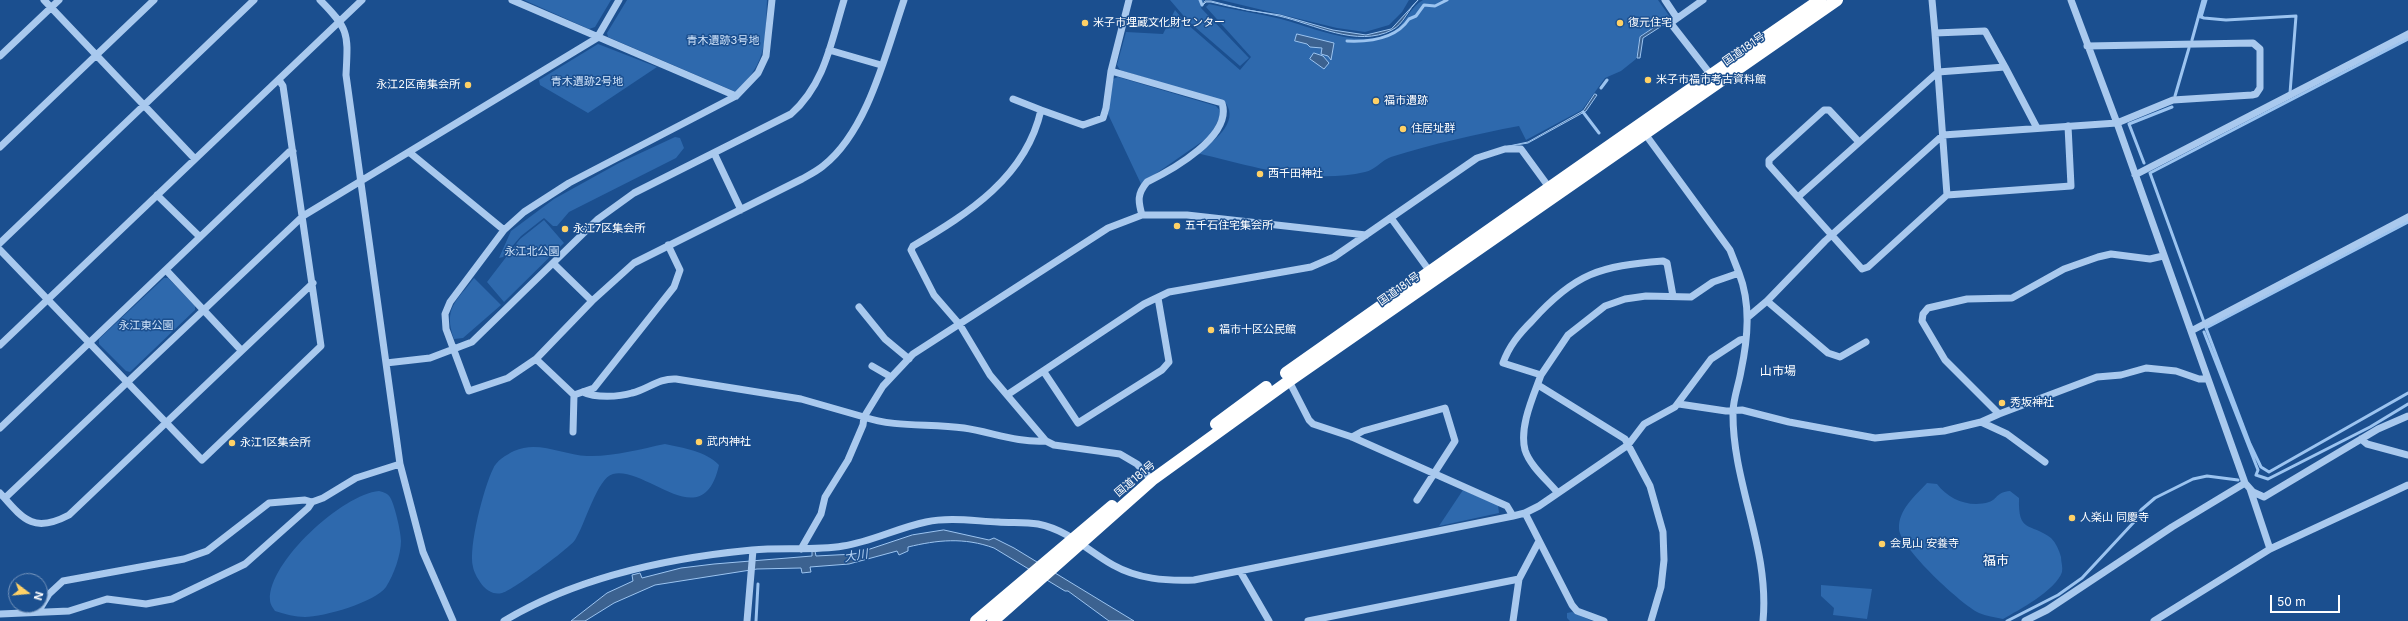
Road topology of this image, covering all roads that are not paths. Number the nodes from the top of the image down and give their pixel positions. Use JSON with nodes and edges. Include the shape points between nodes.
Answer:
{"nodes":[{"id":1,"x":44,"y":0,"type":"edge"},
{"id":2,"x":59,"y":0,"type":"edge"},
{"id":3,"x":154,"y":0,"type":"edge"},
{"id":4,"x":254,"y":0,"type":"edge"},
{"id":5,"x":320,"y":0,"type":"edge"},
{"id":6,"x":362,"y":0,"type":"edge"},
{"id":7,"x":512,"y":0,"type":"edge"},
{"id":8,"x":619,"y":0,"type":"edge"},
{"id":9,"x":772,"y":0,"type":"edge"},
{"id":10,"x":844,"y":0,"type":"edge"},
{"id":11,"x":904,"y":0,"type":"edge"},
{"id":12,"x":1129,"y":0,"type":"edge"},
{"id":13,"x":1665,"y":0,"type":"edge"},
{"id":14,"x":1703,"y":0,"type":"edge"},
{"id":15,"x":1820,"y":0,"type":"edge"},
{"id":16,"x":1837,"y":0,"type":"edge"},
{"id":17,"x":1932,"y":0,"type":"edge"},
{"id":18,"x":2071,"y":0,"type":"edge"},
{"id":19,"x":51,"y":8,"type":"junction"},
{"id":20,"x":1677,"y":18,"type":"junction"},
{"id":21,"x":340,"y":21,"type":"junction"},
{"id":22,"x":1935,"y":33,"type":"junction"},
{"id":23,"x":2408,"y":34,"type":"edge"},
{"id":24,"x":597,"y":38,"type":"junction"},
{"id":25,"x":2087,"y":46,"type":"junction"},
{"id":26,"x":829,"y":50,"type":"junction"},
{"id":27,"x":0,"y":56,"type":"edge"},
{"id":28,"x":96,"y":56,"type":"junction"},
{"id":29,"x":881,"y":65,"type":"junction"},
{"id":30,"x":2004,"y":67,"type":"junction"},
{"id":31,"x":1111,"y":71,"type":"junction"},
{"id":32,"x":1938,"y":72,"type":"junction"},
{"id":33,"x":1711,"y":75,"type":"junction"},
{"id":34,"x":279,"y":80,"type":"junction"},
{"id":35,"x":736,"y":96,"type":"junction"},
{"id":36,"x":1014,"y":99,"type":"dead end"},
{"id":37,"x":143,"y":106,"type":"junction"},
{"id":38,"x":1041,"y":110,"type":"junction"},
{"id":39,"x":2117,"y":123,"type":"junction"},
{"id":40,"x":2068,"y":126,"type":"junction"},
{"id":41,"x":2037,"y":128,"type":"junction"},
{"id":42,"x":1642,"y":129,"type":"junction"},
{"id":43,"x":1943,"y":135,"type":"junction"},
{"id":44,"x":1859,"y":142,"type":"junction"},
{"id":45,"x":0,"y":147,"type":"edge"},
{"id":46,"x":293,"y":151,"type":"junction"},
{"id":47,"x":409,"y":152,"type":"junction"},
{"id":48,"x":714,"y":153,"type":"junction"},
{"id":49,"x":195,"y":158,"type":"junction"},
{"id":50,"x":2135,"y":175,"type":"junction"},
{"id":51,"x":361,"y":181,"type":"junction"},
{"id":52,"x":1553,"y":193,"type":"junction"},
{"id":53,"x":157,"y":195,"type":"junction"},
{"id":54,"x":1947,"y":195,"type":"junction"},
{"id":55,"x":1798,"y":197,"type":"junction"},
{"id":56,"x":741,"y":210,"type":"junction"},
{"id":57,"x":1142,"y":215,"type":"junction"},
{"id":58,"x":303,"y":216,"type":"junction"},
{"id":59,"x":2408,"y":217,"type":"edge"},
{"id":60,"x":1391,"y":218,"type":"junction"},
{"id":61,"x":504,"y":230,"type":"junction"},
{"id":62,"x":1366,"y":235,"type":"junction"},
{"id":63,"x":1832,"y":236,"type":"junction"},
{"id":64,"x":200,"y":237,"type":"junction"},
{"id":65,"x":0,"y":243,"type":"edge"},
{"id":66,"x":668,"y":245,"type":"junction"},
{"id":67,"x":0,"y":250,"type":"edge"},
{"id":68,"x":2163,"y":256,"type":"junction"},
{"id":69,"x":554,"y":264,"type":"junction"},
{"id":70,"x":166,"y":270,"type":"junction"},
{"id":71,"x":1739,"y":273,"type":"junction"},
{"id":72,"x":1434,"y":276,"type":"junction"},
{"id":73,"x":313,"y":283,"type":"junction"},
{"id":74,"x":1673,"y":296,"type":"junction"},
{"id":75,"x":1158,"y":298,"type":"junction"},
{"id":76,"x":47,"y":300,"type":"junction"},
{"id":77,"x":592,"y":301,"type":"junction"},
{"id":78,"x":1767,"y":301,"type":"junction"},
{"id":79,"x":860,"y":307,"type":"dead end"},
{"id":80,"x":204,"y":309,"type":"junction"},
{"id":81,"x":1748,"y":317,"type":"junction"},
{"id":82,"x":960,"y":326,"type":"junction"},
{"id":83,"x":2191,"y":331,"type":"junction"},
{"id":84,"x":1745,"y":339,"type":"junction"},
{"id":85,"x":1866,"y":342,"type":"dead end"},
{"id":86,"x":89,"y":344,"type":"junction"},
{"id":87,"x":0,"y":345,"type":"edge"},
{"id":88,"x":241,"y":350,"type":"junction"},
{"id":89,"x":453,"y":350,"type":"junction"},
{"id":90,"x":536,"y":359,"type":"junction"},
{"id":91,"x":909,"y":359,"type":"junction"},
{"id":92,"x":386,"y":363,"type":"junction"},
{"id":93,"x":872,"y":366,"type":"dead end"},
{"id":94,"x":1044,"y":372,"type":"junction"},
{"id":95,"x":1541,"y":375,"type":"junction"},
{"id":96,"x":890,"y":377,"type":"junction"},
{"id":97,"x":2208,"y":379,"type":"junction"},
{"id":98,"x":1289,"y":381,"type":"junction"},
{"id":99,"x":126,"y":383,"type":"junction"},
{"id":100,"x":1538,"y":385,"type":"junction"},
{"id":101,"x":583,"y":392,"type":"junction"},
{"id":102,"x":574,"y":395,"type":"junction"},
{"id":103,"x":1007,"y":395,"type":"junction"},
{"id":104,"x":1679,"y":404,"type":"junction"},
{"id":105,"x":1733,"y":410,"type":"junction"},
{"id":106,"x":1999,"y":414,"type":"junction"},
{"id":107,"x":2408,"y":416,"type":"edge"},
{"id":108,"x":864,"y":417,"type":"junction"},
{"id":109,"x":1981,"y":422,"type":"junction"},
{"id":110,"x":165,"y":423,"type":"junction"},
{"id":111,"x":0,"y":428,"type":"edge"},
{"id":112,"x":573,"y":432,"type":"dead end"},
{"id":113,"x":1352,"y":437,"type":"junction"},
{"id":114,"x":2361,"y":440,"type":"junction"},
{"id":115,"x":1046,"y":441,"type":"junction"},
{"id":116,"x":1628,"y":445,"type":"junction"},
{"id":117,"x":2408,"y":455,"type":"edge"},
{"id":118,"x":2045,"y":462,"type":"dead end"},
{"id":119,"x":400,"y":464,"type":"junction"},
{"id":120,"x":1434,"y":474,"type":"junction"},
{"id":121,"x":1150,"y":478,"type":"junction"},
{"id":122,"x":2245,"y":483,"type":"junction"},
{"id":123,"x":2408,"y":485,"type":"edge"},
{"id":124,"x":2250,"y":488,"type":"junction"},
{"id":125,"x":1557,"y":492,"type":"junction"},
{"id":126,"x":2,"y":496,"type":"edge"},
{"id":127,"x":1417,"y":500,"type":"dead end"},
{"id":128,"x":312,"y":502,"type":"junction"},
{"id":129,"x":1526,"y":513,"type":"junction"},
{"id":130,"x":1513,"y":516,"type":"junction"},
{"id":131,"x":1078,"y":540,"type":"junction"},
{"id":132,"x":1538,"y":543,"type":"junction"},
{"id":133,"x":802,"y":549,"type":"junction"},
{"id":134,"x":2270,"y":549,"type":"junction"},
{"id":135,"x":753,"y":554,"type":"junction"},
{"id":136,"x":1240,"y":571,"type":"junction"},
{"id":137,"x":1519,"y":579,"type":"junction"},
{"id":138,"x":1031,"y":581,"type":"junction"},
{"id":139,"x":48,"y":596,"type":"edge"},
{"id":140,"x":48,"y":612,"type":"edge"},
{"id":141,"x":19,"y":613,"type":"edge"},
{"id":142,"x":0,"y":614,"type":"edge"},
{"id":143,"x":453,"y":621,"type":"edge"},
{"id":144,"x":504,"y":621,"type":"edge"},
{"id":145,"x":747,"y":621,"type":"edge"},
{"id":146,"x":976,"y":621,"type":"edge"},
{"id":147,"x":993,"y":621,"type":"edge"},
{"id":148,"x":1269,"y":621,"type":"edge"},
{"id":149,"x":1308,"y":621,"type":"edge"},
{"id":150,"x":1513,"y":621,"type":"edge"},
{"id":151,"x":1604,"y":621,"type":"edge"},
{"id":152,"x":1651,"y":621,"type":"edge"},
{"id":153,"x":1763,"y":621,"type":"edge"},
{"id":154,"x":2025,"y":621,"type":"edge"},
{"id":155,"x":2154,"y":621,"type":"edge"}],
"edges":[{"from":1,"to":19,"type":"street"},
{"from":2,"to":19,"type":"street"},
{"from":3,"to":28,"type":"street"},
{"from":4,"to":37,"type":"street"},
{"from":5,"to":21,"type":"street"},
{"from":6,"to":21,"type":"street"},
{"from":7,"to":24,"type":"street"},
{"from":8,"to":24,"type":"street"},
{"from":9,"to":35,"type":"street","via":[[766,56],[758,73]]},
{"from":10,"to":26,"type":"street"},
{"from":11,"to":29,"type":"street"},
{"from":12,"to":31,"type":"street"},
{"from":13,"to":20,"type":"street"},
{"from":14,"to":20,"type":"street"},
{"from":15,"to":33,"type":"highway","name":"国道181号"},
{"from":16,"to":42,"type":"highway","name":"国道181号"},
{"from":17,"to":22,"type":"street"},
{"from":18,"to":25,"type":"street"},
{"from":19,"to":27,"type":"street"},
{"from":19,"to":28,"type":"street"},
{"from":20,"to":33,"type":"street","via":[[1672,25]]},
{"from":21,"to":34,"type":"street"},
{"from":21,"to":51,"type":"street","via":[[345,32],[346,75]]},
{"from":22,"to":30,"type":"street","via":[[1985,31]]},
{"from":22,"to":32,"type":"street"},
{"from":23,"to":50,"type":"street"},
{"from":24,"to":35,"type":"street"},
{"from":24,"to":47,"type":"street"},
{"from":25,"to":39,"type":"street"},
{"from":25,"to":39,"type":"street","via":[[2252,43],[2260,49],[2260,88],[2256,94],[2173,100]]},
{"from":26,"to":29,"type":"street"},
{"from":26,"to":48,"type":"street","via":[[815,87],[791,114]]},
{"from":28,"to":37,"type":"street"},
{"from":28,"to":45,"type":"street"},
{"from":29,"to":56,"type":"street","via":[[859,124],[840,150],[823,166],[802,179]]},
{"from":30,"to":32,"type":"street"},
{"from":30,"to":41,"type":"street"},
{"from":31,"to":38,"type":"street","via":[[1106,108],[1102,118],[1083,125]]},
{"from":31,"to":57,"type":"street","via":[[1222,103],[1225,111],[1220,128],[1212,139],[1147,182],[1140,190],[1138,201]]},
{"from":32,"to":43,"type":"street"},
{"from":32,"to":44,"type":"street"},
{"from":33,"to":42,"type":"highway","name":"国道181号"},
{"from":34,"to":46,"type":"street","via":[[283,86]]},
{"from":34,"to":49,"type":"street"},
{"from":35,"to":61,"type":"street","via":[[569,182],[524,212]]},
{"from":36,"to":38,"type":"street"},
{"from":37,"to":49,"type":"street"},
{"from":37,"to":65,"type":"street"},
{"from":38,"to":82,"type":"street","via":[[1032,139],[1015,167],[961,216],[911,248],[934,295]]},
{"from":39,"to":40,"type":"street"},
{"from":39,"to":50,"type":"street"},
{"from":40,"to":41,"type":"street"},
{"from":40,"to":54,"type":"street","via":[[2071,186]]},
{"from":41,"to":43,"type":"street"},
{"from":42,"to":52,"type":"highway","name":"国道181号"},
{"from":42,"to":71,"type":"street","via":[[1730,250]]},
{"from":43,"to":54,"type":"street"},
{"from":43,"to":63,"type":"street"},
{"from":44,"to":55,"type":"street"},
{"from":44,"to":55,"type":"street","via":[[1829,110],[1824,110],[1770,160],[1769,165]]},
{"from":46,"to":58,"type":"street"},
{"from":46,"to":64,"type":"street","via":[[288,152]]},
{"from":47,"to":51,"type":"street"},
{"from":47,"to":61,"type":"street"},
{"from":48,"to":56,"type":"street"},
{"from":48,"to":69,"type":"street","via":[[634,193],[598,219]]},
{"from":49,"to":53,"type":"street"},
{"from":50,"to":68,"type":"street"},
{"from":51,"to":58,"type":"street"},
{"from":51,"to":92,"type":"street"},
{"from":52,"to":60,"type":"street","via":[[1521,149],[1510,148],[1477,158]]},
{"from":52,"to":72,"type":"highway","name":"国道181号"},
{"from":53,"to":64,"type":"street"},
{"from":53,"to":76,"type":"street"},
{"from":54,"to":63,"type":"street","via":[[1866,268],[1860,268]]},
{"from":55,"to":63,"type":"street"},
{"from":56,"to":66,"type":"street"},
{"from":57,"to":62,"type":"street","via":[[1187,215]]},
{"from":57,"to":82,"type":"street","via":[[1108,228]]},
{"from":58,"to":73,"type":"street"},
{"from":58,"to":80,"type":"street"},
{"from":59,"to":83,"type":"street"},
{"from":60,"to":62,"type":"street"},
{"from":60,"to":72,"type":"street"},
{"from":61,"to":89,"type":"street","via":[[450,302],[445,314],[446,329]]},
{"from":62,"to":75,"type":"street","via":[[1334,257],[1311,267],[1169,292]]},
{"from":63,"to":78,"type":"street"},
{"from":64,"to":70,"type":"street"},
{"from":66,"to":77,"type":"street","via":[[634,263]]},
{"from":66,"to":101,"type":"street","via":[[680,270],[674,287],[594,388]]},
{"from":67,"to":76,"type":"street"},
{"from":68,"to":83,"type":"street"},
{"from":68,"to":106,"type":"street","via":[[2150,259],[2122,254],[2103,255],[2064,269],[2012,298],[1967,299],[1928,308],[1922,320],[1945,360]]},
{"from":69,"to":77,"type":"street"},
{"from":69,"to":89,"type":"street","via":[[472,342]]},
{"from":70,"to":80,"type":"street"},
{"from":70,"to":86,"type":"street"},
{"from":71,"to":74,"type":"street","via":[[1713,282],[1691,297]]},
{"from":71,"to":81,"type":"street","via":[[1745,288]]},
{"from":72,"to":98,"type":"highway","name":"国道181号"},
{"from":72,"to":121,"type":"highway","name":"国道181号","via":[[1235,409]]},
{"from":73,"to":88,"type":"street"},
{"from":73,"to":110,"type":"street","via":[[320,348],[202,460]]},
{"from":74,"to":95,"type":"street","via":[[1625,298],[1605,306],[1568,335]]},
{"from":74,"to":95,"type":"street","via":[[1667,263],[1663,261],[1614,267],[1570,283],[1548,302],[1507,350],[1503,363]]},
{"from":75,"to":94,"type":"street","via":[[1144,304]]},
{"from":75,"to":94,"type":"street","via":[[1169,362],[1162,370],[1078,423]]},
{"from":76,"to":86,"type":"street"},
{"from":76,"to":87,"type":"street"},
{"from":77,"to":90,"type":"street"},
{"from":78,"to":81,"type":"street"},
{"from":78,"to":85,"type":"street","via":[[1831,355],[1840,357]]},
{"from":79,"to":91,"type":"street","via":[[885,339]]},
{"from":80,"to":88,"type":"street"},
{"from":80,"to":99,"type":"street"},
{"from":81,"to":84,"type":"street"},
{"from":82,"to":91,"type":"street"},
{"from":82,"to":103,"type":"street","via":[[990,375]]},
{"from":83,"to":97,"type":"street"},
{"from":84,"to":104,"type":"street","via":[[1711,360],[1690,384]]},
{"from":84,"to":105,"type":"street","via":[[1742,369]]},
{"from":86,"to":99,"type":"street"},
{"from":86,"to":111,"type":"street"},
{"from":88,"to":110,"type":"street"},
{"from":89,"to":90,"type":"street","via":[[469,391],[508,378]]},
{"from":89,"to":92,"type":"street","via":[[430,358]]},
{"from":90,"to":102,"type":"street"},
{"from":91,"to":96,"type":"street"},
{"from":92,"to":119,"type":"street"},
{"from":93,"to":96,"type":"street"},
{"from":94,"to":103,"type":"street"},
{"from":95,"to":100,"type":"street"},
{"from":96,"to":108,"type":"street"},
{"from":97,"to":106,"type":"street","via":[[2199,379],[2176,371],[2146,368],[2121,375],[2097,377]]},
{"from":97,"to":122,"type":"street"},
{"from":98,"to":113,"type":"street","via":[[1313,424]]},
{"from":98,"to":121,"type":"highway","name":"国道181号"},
{"from":99,"to":110,"type":"street"},
{"from":99,"to":126,"type":"street"},
{"from":100,"to":116,"type":"street","via":[[1620,435]]},
{"from":100,"to":125,"type":"street","via":[[1525,431],[1525,450],[1531,462]]},
{"from":101,"to":102,"type":"street"},
{"from":101,"to":108,"type":"street","via":[[593,396],[631,394],[661,380],[676,379],[800,399]]},
{"from":102,"to":112,"type":"street"},
{"from":103,"to":115,"type":"street"},
{"from":104,"to":105,"type":"street"},
{"from":104,"to":116,"type":"street","via":[[1644,424]]},
{"from":105,"to":109,"type":"street","via":[[1875,438],[1944,431]]},
{"from":105,"to":153,"type":"street","via":[[1738,458],[1761,562]]},
{"from":106,"to":109,"type":"street"},
{"from":107,"to":114,"type":"street"},
{"from":108,"to":115,"type":"street","via":[[891,423],[964,428],[1033,442]]},
{"from":108,"to":133,"type":"street","via":[[861,431],[848,460],[824,498],[822,514]]},
{"from":109,"to":118,"type":"street","via":[[2007,434]]},
{"from":110,"to":126,"type":"street","via":[[69,515],[57,522],[40,524],[26,520]]},
{"from":113,"to":120,"type":"street"},
{"from":113,"to":120,"type":"street","via":[[1363,431],[1445,408],[1455,441]]},
{"from":114,"to":117,"type":"street"},
{"from":114,"to":124,"type":"street","via":[[2264,497]]},
{"from":115,"to":121,"type":"street","via":[[1054,445],[1120,454],[1137,464]]},
{"from":116,"to":125,"type":"street"},
{"from":116,"to":152,"type":"street","via":[[1650,486],[1663,532],[1664,560],[1661,587]]},
{"from":119,"to":128,"type":"street","via":[[356,478]]},
{"from":119,"to":143,"type":"street","via":[[423,552]]},
{"from":120,"to":127,"type":"street"},
{"from":120,"to":130,"type":"street","via":[[1507,506]]},
{"from":121,"to":131,"type":"highway","name":"国道181号"},
{"from":122,"to":124,"type":"street"},
{"from":122,"to":154,"type":"street","via":[[2172,527],[2047,610]]},
{"from":123,"to":134,"type":"street"},
{"from":124,"to":134,"type":"street"},
{"from":125,"to":129,"type":"street"},
{"from":128,"to":139,"type":"street","via":[[302,500],[269,503],[207,550],[184,559],[63,581]]},
{"from":128,"to":140,"type":"street","via":[[245,564],[186,594],[146,604],[107,599],[69,611]]},
{"from":129,"to":130,"type":"street"},
{"from":129,"to":132,"type":"street"},
{"from":130,"to":136,"type":"street"},
{"from":131,"to":133,"type":"street","via":[[1054,528],[1036,524],[939,520],[918,524],[864,542],[840,547]]},
{"from":131,"to":136,"type":"street","via":[[1111,564],[1150,578],[1194,580]]},
{"from":131,"to":138,"type":"highway","name":"国道181号"},
{"from":132,"to":137,"type":"street"},
{"from":132,"to":151,"type":"street","via":[[1577,611]]},
{"from":133,"to":135,"type":"street"},
{"from":134,"to":155,"type":"street"},
{"from":135,"to":144,"type":"street","via":[[683,560],[624,573],[534,603]]},
{"from":135,"to":145,"type":"street"},
{"from":136,"to":148,"type":"street"},
{"from":137,"to":149,"type":"street"},
{"from":137,"to":150,"type":"street"},
{"from":138,"to":146,"type":"highway","name":"国道181号"},
{"from":138,"to":147,"type":"highway","name":"国道181号"},
{"from":141,"to":142,"type":"street"}]}
